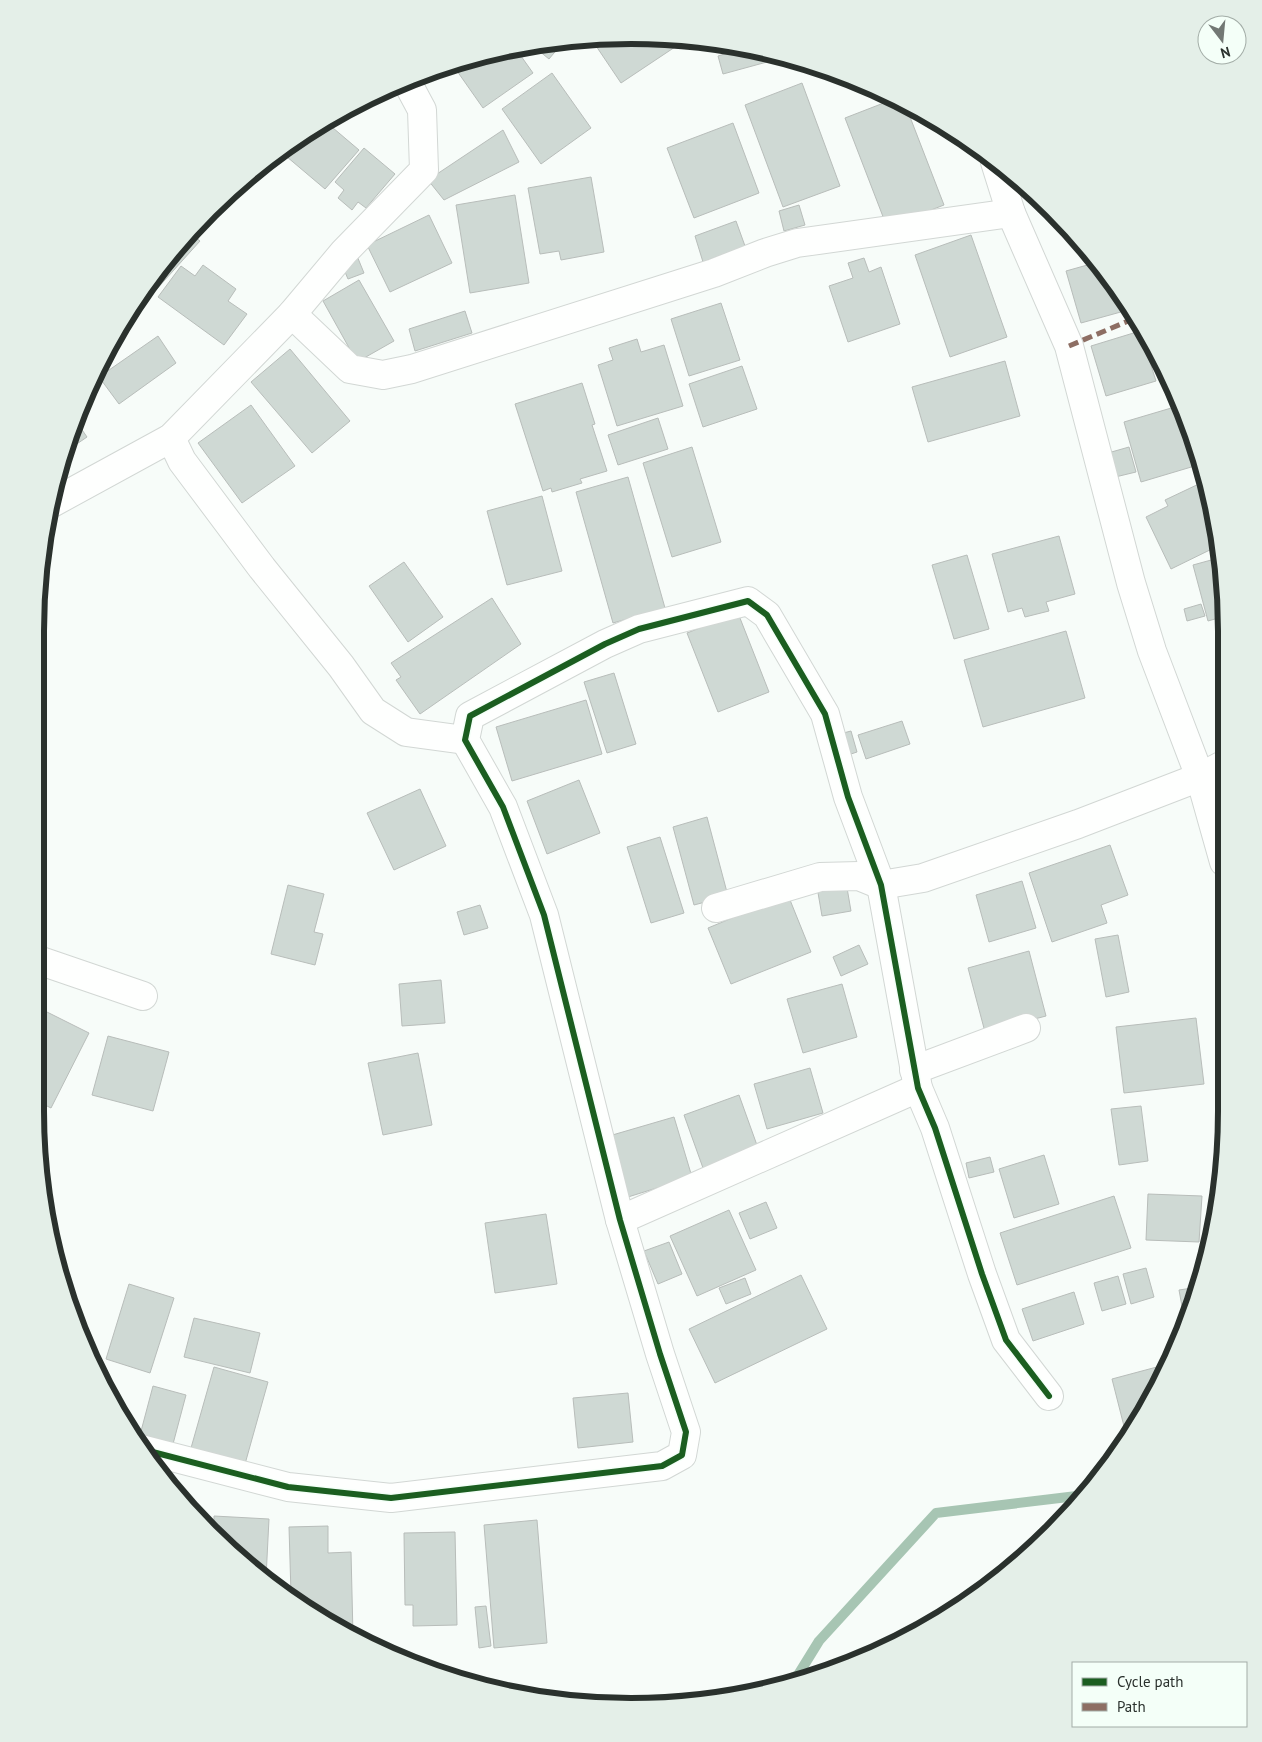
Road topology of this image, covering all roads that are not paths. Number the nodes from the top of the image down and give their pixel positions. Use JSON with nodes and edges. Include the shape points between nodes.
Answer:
{"nodes":[{"id":1,"x":410,"y":87,"type":"edge"},
{"id":2,"x":999,"y":173,"type":"edge"},
{"id":3,"x":1011,"y":213,"type":"junction"},
{"id":4,"x":292,"y":314,"type":"junction"},
{"id":5,"x":171,"y":438,"type":"junction"},
{"id":6,"x":59,"y":500,"type":"edge"},
{"id":7,"x":465,"y":740,"type":"junction"},
{"id":8,"x":1211,"y":771,"type":"edge"},
{"id":9,"x":1218,"y":820,"type":"edge"},
{"id":10,"x":881,"y":885,"type":"junction"},
{"id":11,"x":716,"y":908,"type":"dead end"},
{"id":12,"x":44,"y":962,"type":"edge"},
{"id":13,"x":143,"y":996,"type":"dead end"},
{"id":14,"x":1026,"y":1028,"type":"dead end"},
{"id":15,"x":916,"y":1079,"type":"junction"},
{"id":16,"x":620,"y":1220,"type":"junction"},
{"id":17,"x":1050,"y":1396,"type":"dead end"},
{"id":18,"x":154,"y":1452,"type":"edge"}],
"edges":[{"from":1,"to":4,"type":"street","via":[[422,110],[424,170],[344,252]]},
{"from":2,"to":3,"type":"street"},
{"from":3,"to":4,"type":"street","via":[[797,243],[714,274],[412,370],[383,375],[350,369]]},
{"from":3,"to":8,"type":"street","via":[[1069,346],[1131,584],[1152,651]]},
{"from":4,"to":5,"type":"street"},
{"from":5,"to":6,"type":"street"},
{"from":5,"to":7,"type":"street","via":[[182,461],[373,711],[406,732]]},
{"from":7,"to":10,"type":"street","via":[[470,716],[605,644],[638,628],[748,601],[767,615],[825,714],[848,797]]},
{"from":7,"to":16,"type":"street","via":[[503,807],[544,915]]},
{"from":8,"to":9,"type":"street"},
{"from":8,"to":10,"type":"street","via":[[1039,839],[923,878]]},
{"from":10,"to":11,"type":"street","via":[[859,876],[820,877]]},
{"from":10,"to":15,"type":"street"},
{"from":12,"to":13,"type":"street"},
{"from":14,"to":15,"type":"street"},
{"from":15,"to":16,"type":"street"},
{"from":15,"to":17,"type":"street","via":[[1006,1340]]},
{"from":16,"to":18,"type":"street","via":[[686,1432],[682,1455],[662,1466],[391,1498],[288,1487]]}]}
